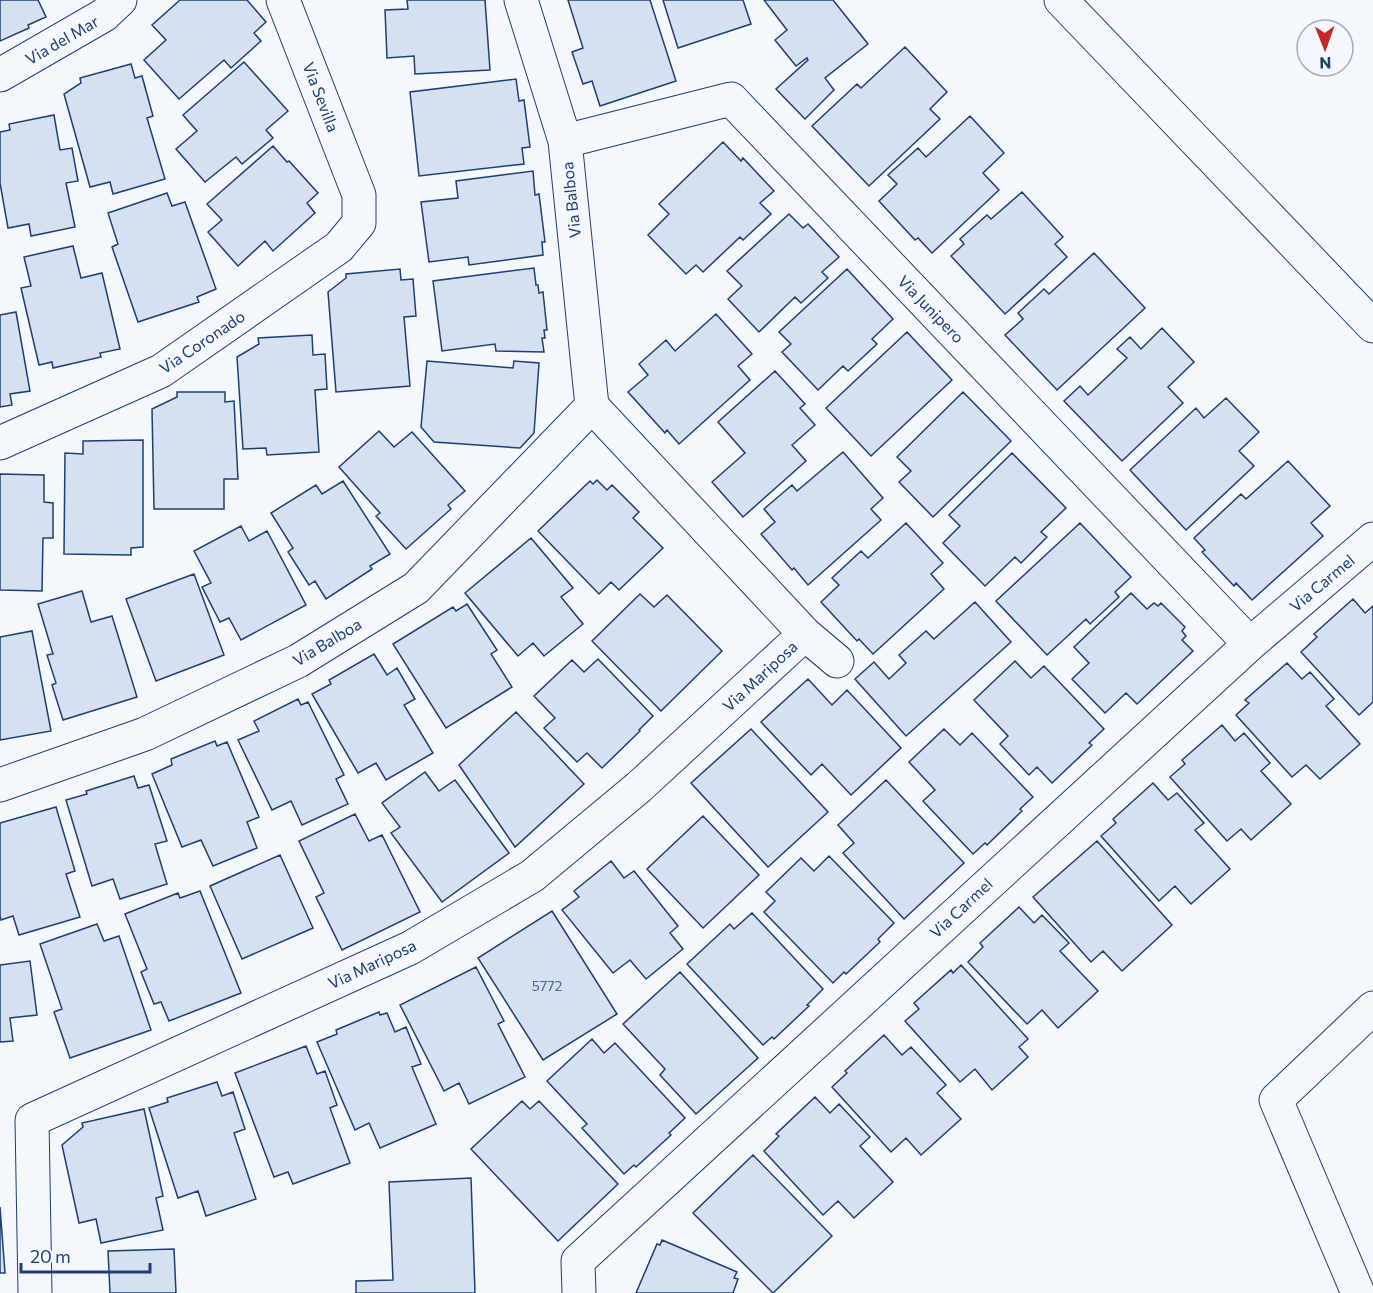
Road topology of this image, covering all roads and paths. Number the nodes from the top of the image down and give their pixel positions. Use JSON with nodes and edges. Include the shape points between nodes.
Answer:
{"nodes":[{"id":1,"x":120,"y":0,"type":"edge"},
{"id":2,"x":283,"y":0,"type":"edge"},
{"id":3,"x":521,"y":0,"type":"edge"},
{"id":4,"x":1061,"y":0,"type":"edge"},
{"id":5,"x":0,"y":75,"type":"edge"},
{"id":6,"x":565,"y":141,"type":"junction"},
{"id":7,"x":359,"y":195,"type":"joint"},
{"id":8,"x":1373,"y":326,"type":"edge"},
{"id":9,"x":592,"y":406,"type":"junction"},
{"id":10,"x":0,"y":443,"type":"edge"},
{"id":11,"x":1373,"y":539,"type":"edge"},
{"id":12,"x":805,"y":634,"type":"junction"},
{"id":13,"x":1250,"y":644,"type":"junction"},
{"id":14,"x":837,"y":661,"type":"dead end"},
{"id":15,"x":0,"y":785,"type":"edge"},
{"id":16,"x":1373,"y":1008,"type":"edge"},
{"id":17,"x":35,"y":1293,"type":"edge"},
{"id":18,"x":579,"y":1293,"type":"edge"},
{"id":19,"x":1358,"y":1293,"type":"edge"}],
"edges":[{"from":1,"to":5,"type":"street","name":"Via del Mar","via":[[104,15]]},
{"from":2,"to":7,"type":"street","name":"Via Sevilla"},
{"from":3,"to":6,"type":"street","name":"Via Balboa"},
{"from":4,"to":8,"type":"street"},
{"from":6,"to":9,"type":"street","name":"Via Balboa"},
{"from":6,"to":13,"type":"street","name":"Via Junipero","via":[[731,99]]},
{"from":7,"to":10,"type":"street","name":"Via Coronado","via":[[359,223],[339,247],[161,371]]},
{"from":9,"to":12,"type":"street"},
{"from":9,"to":15,"type":"street","name":"Via Balboa","via":[[416,588],[298,661],[145,734]]},
{"from":11,"to":13,"type":"street","name":"Via Carmel"},
{"from":12,"to":14,"type":"street"},
{"from":12,"to":17,"type":"street","name":"Via Mariposa","via":[[639,787],[532,876],[410,948],[32,1120]]},
{"from":13,"to":18,"type":"street","name":"Via Carmel","via":[[578,1260]]},
{"from":16,"to":19,"type":"street","via":[[1276,1100]]}]}
